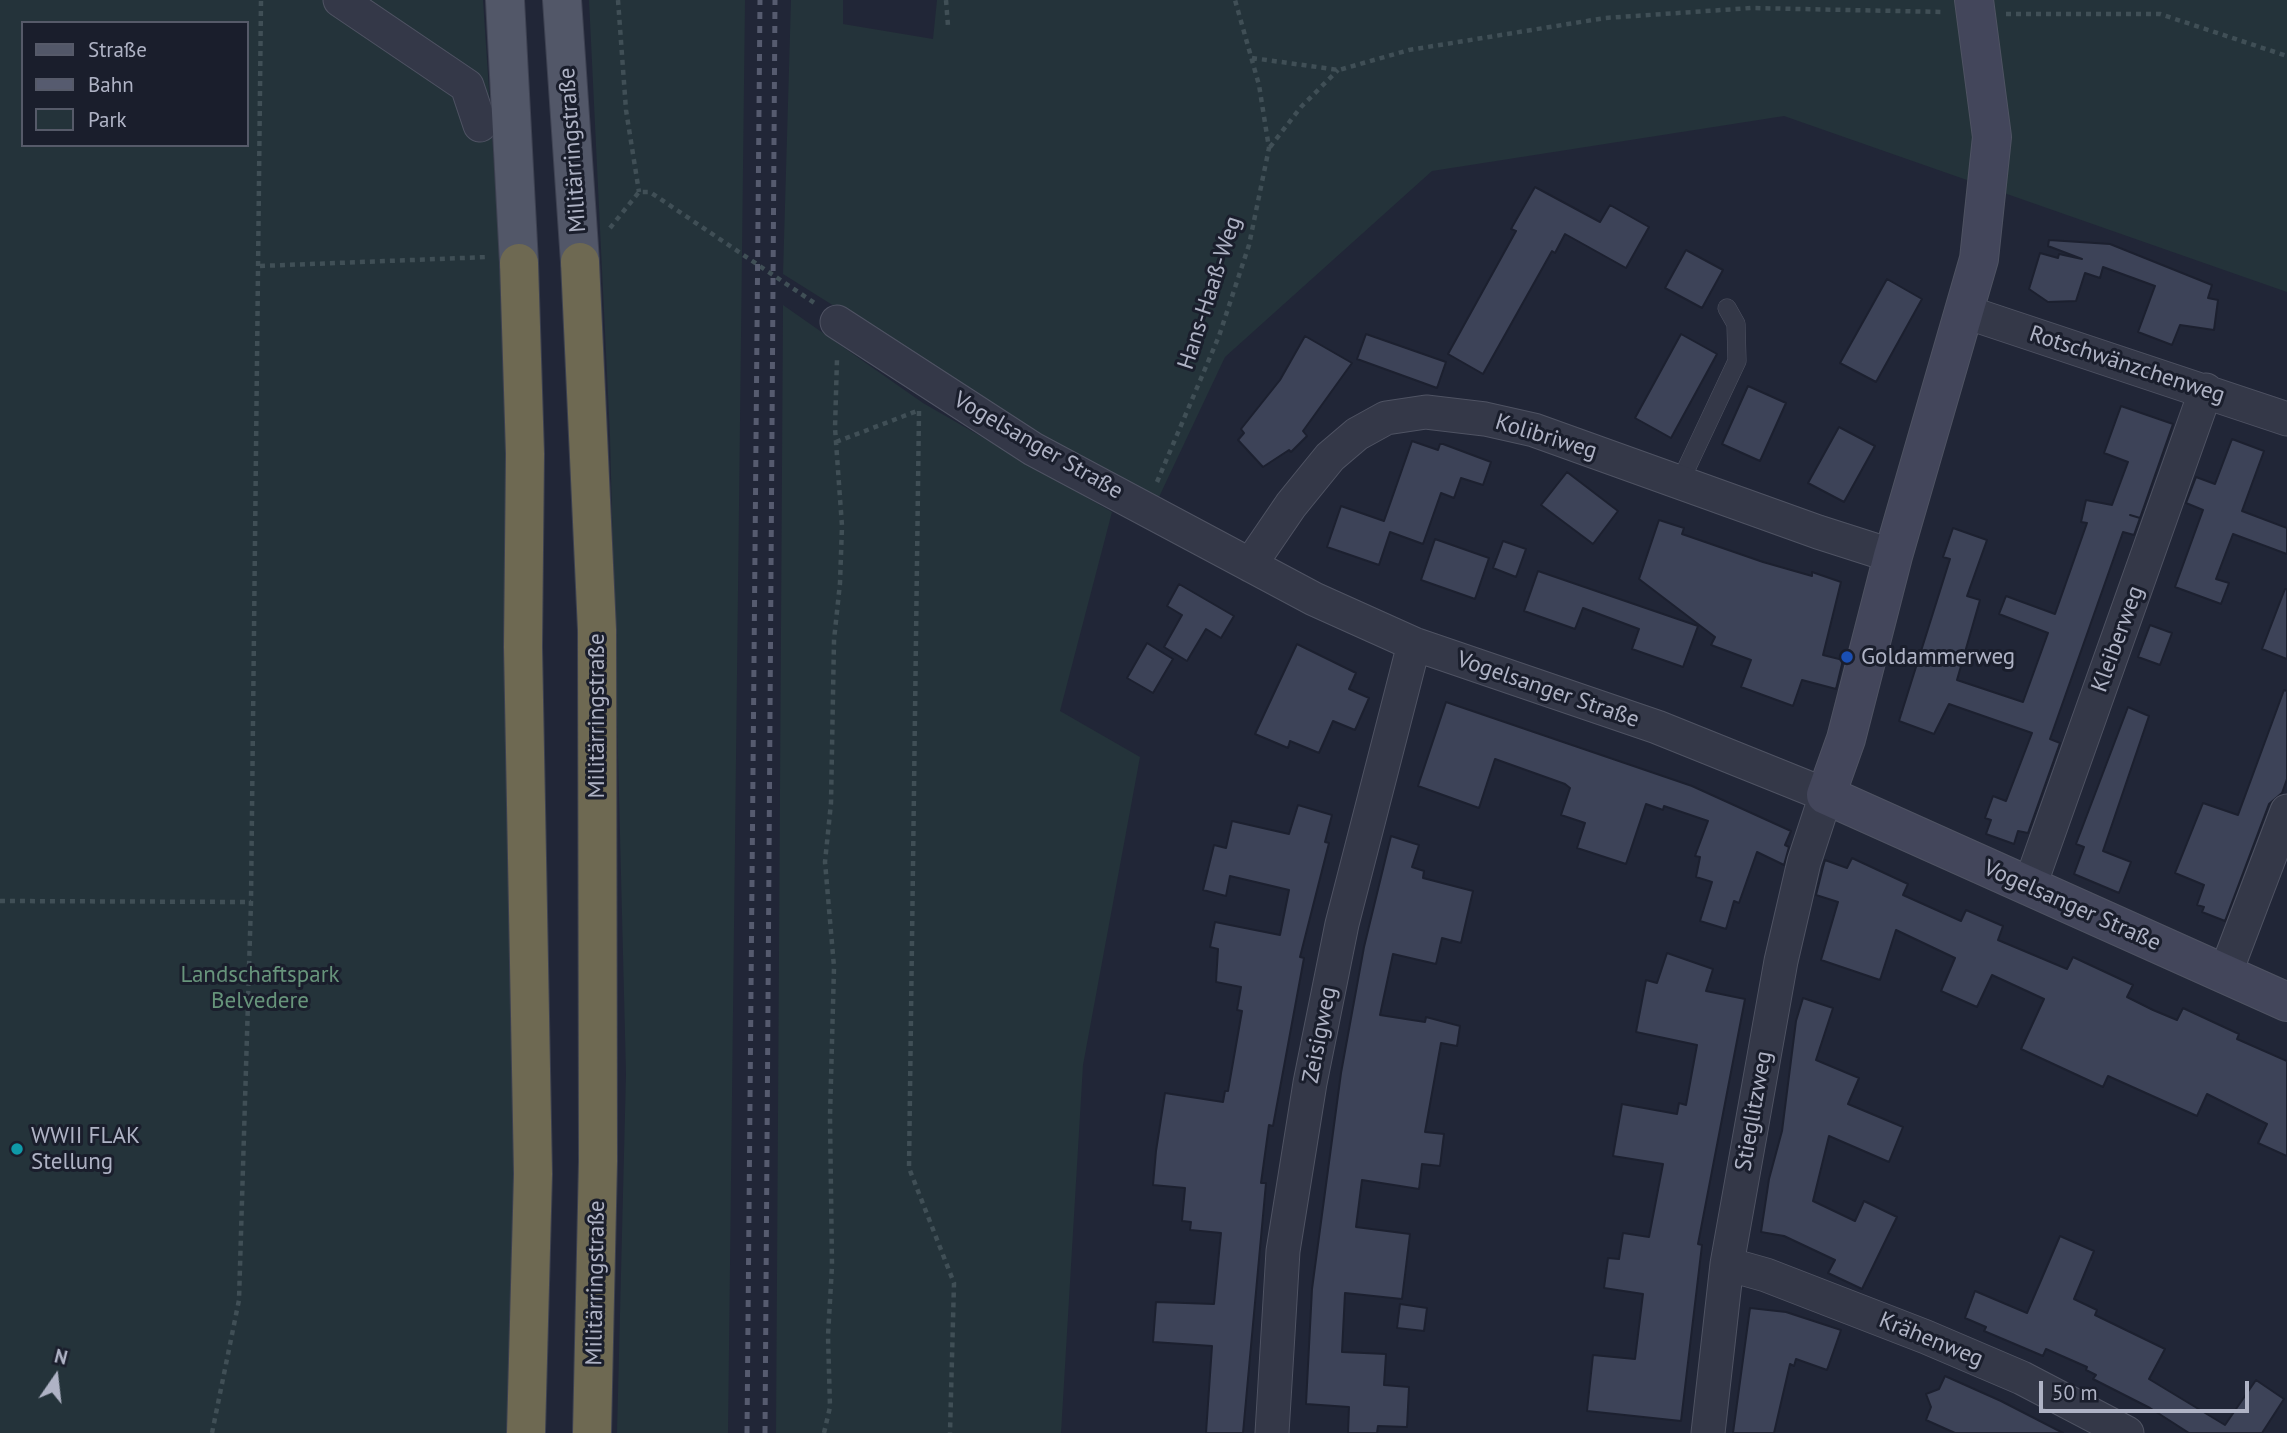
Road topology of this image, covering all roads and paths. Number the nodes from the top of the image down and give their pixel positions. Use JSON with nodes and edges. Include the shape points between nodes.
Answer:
{"nodes":[{"id":1,"x":261,"y":0,"type":"edge"},
{"id":2,"x":340,"y":0,"type":"edge"},
{"id":3,"x":505,"y":0,"type":"edge"},
{"id":4,"x":562,"y":0,"type":"edge"},
{"id":5,"x":618,"y":0,"type":"edge"},
{"id":6,"x":946,"y":0,"type":"edge"},
{"id":7,"x":1235,"y":0,"type":"edge"},
{"id":8,"x":1975,"y":6,"type":"edge"},
{"id":9,"x":948,"y":26,"type":"dead end"},
{"id":10,"x":2287,"y":56,"type":"edge"},
{"id":11,"x":1252,"y":58,"type":"junction"},
{"id":12,"x":1339,"y":70,"type":"junction"},
{"id":13,"x":480,"y":125,"type":"dead end"},
{"id":14,"x":1269,"y":148,"type":"junction"},
{"id":15,"x":639,"y":192,"type":"dead end"},
{"id":16,"x":650,"y":192,"type":"dead end"},
{"id":17,"x":504,"y":260,"type":"junction"},
{"id":18,"x":580,"y":262,"type":"joint"},
{"id":19,"x":260,"y":266,"type":"junction"},
{"id":20,"x":1727,"y":308,"type":"dead end"},
{"id":21,"x":1966,"y":312,"type":"junction"},
{"id":22,"x":837,"y":322,"type":"junction"},
{"id":23,"x":2206,"y":390,"type":"junction"},
{"id":24,"x":927,"y":397,"type":"junction"},
{"id":25,"x":2287,"y":419,"type":"edge"},
{"id":26,"x":836,"y":442,"type":"junction"},
{"id":27,"x":1680,"y":482,"type":"junction"},
{"id":28,"x":1145,"y":508,"type":"junction"},
{"id":29,"x":1893,"y":556,"type":"junction"},
{"id":30,"x":1250,"y":565,"type":"junction"},
{"id":31,"x":1415,"y":644,"type":"junction"},
{"id":32,"x":1826,"y":795,"type":"junction"},
{"id":33,"x":2287,"y":811,"type":"edge"},
{"id":34,"x":2029,"y":888,"type":"junction"},
{"id":35,"x":0,"y":901,"type":"edge"},
{"id":36,"x":251,"y":902,"type":"junction"},
{"id":37,"x":2225,"y":974,"type":"junction"},
{"id":38,"x":2287,"y":1002,"type":"edge"},
{"id":39,"x":1727,"y":1265,"type":"junction"},
{"id":40,"x":212,"y":1433,"type":"edge"},
{"id":41,"x":526,"y":1433,"type":"edge"},
{"id":42,"x":592,"y":1433,"type":"edge"},
{"id":43,"x":824,"y":1433,"type":"edge"},
{"id":44,"x":950,"y":1433,"type":"edge"},
{"id":45,"x":1272,"y":1433,"type":"edge"},
{"id":46,"x":1708,"y":1433,"type":"edge"},
{"id":47,"x":2127,"y":1433,"type":"edge"}],
"edges":[{"from":1,"to":19,"type":"path"},
{"from":2,"to":13,"type":"street","via":[[467,86]]},
{"from":3,"to":17,"type":"main road"},
{"from":4,"to":18,"type":"main road","name":"Militärringstraße"},
{"from":5,"to":15,"type":"path","via":[[626,110]]},
{"from":6,"to":9,"type":"path"},
{"from":7,"to":11,"type":"path","name":"Hans-Haaß-Weg"},
{"from":8,"to":10,"type":"path","via":[[2160,15]]},
{"from":8,"to":12,"type":"path","via":[[1751,9],[1605,18],[1409,50]]},
{"from":8,"to":21,"type":"street","via":[[1992,137],[1979,259]]},
{"from":11,"to":12,"type":"path"},
{"from":11,"to":14,"type":"path","name":"Hans-Haaß-Weg"},
{"from":12,"to":14,"type":"path","via":[[1301,107]]},
{"from":14,"to":28,"type":"path","name":"Hans-Haaß-Weg","via":[[1249,245],[1219,336]]},
{"from":16,"to":22,"type":"path"},
{"from":17,"to":19,"type":"path"},
{"from":17,"to":41,"type":"highway","via":[[525,454],[523,647],[533,1174]]},
{"from":18,"to":42,"type":"highway","name":"Militärringstraße","via":[[597,630],[598,1161]]},
{"from":19,"to":36,"type":"path"},
{"from":20,"to":27,"type":"lane","via":[[1736,324],[1737,361]]},
{"from":21,"to":23,"type":"street","name":"Rotschwänzchenweg"},
{"from":21,"to":29,"type":"street"},
{"from":22,"to":24,"type":"street","name":"Vogelsanger Straße"},
{"from":22,"to":26,"type":"path"},
{"from":23,"to":25,"type":"street","name":"Rotschwänzchenweg"},
{"from":23,"to":34,"type":"street","name":"Kleiberweg"},
{"from":24,"to":26,"type":"path"},
{"from":24,"to":28,"type":"street","name":"Vogelsanger Straße"},
{"from":24,"to":44,"type":"path","via":[[909,1168],[954,1283]]},
{"from":26,"to":43,"type":"path","via":[[842,526],[825,862],[834,967],[830,1407]]},
{"from":27,"to":29,"type":"street","name":"Kolibriweg"},
{"from":27,"to":30,"type":"street","name":"Kolibriweg","via":[[1534,430],[1485,419],[1426,412],[1386,418],[1330,457]]},
{"from":28,"to":30,"type":"street","name":"Vogelsanger Straße"},
{"from":29,"to":32,"type":"street","via":[[1846,739]]},
{"from":30,"to":31,"type":"street","name":"Vogelsanger Straße"},
{"from":31,"to":32,"type":"street","name":"Vogelsanger Straße","via":[[1657,727]]},
{"from":31,"to":45,"type":"street","name":"Zeisigweg","via":[[1342,924],[1310,1083],[1283,1251]]},
{"from":32,"to":34,"type":"street","name":"Vogelsanger Straße"},
{"from":32,"to":39,"type":"street","name":"Stieglitzweg","via":[[1804,862],[1781,961]]},
{"from":33,"to":37,"type":"street"},
{"from":34,"to":37,"type":"street","name":"Vogelsanger Straße"},
{"from":35,"to":36,"type":"path"},
{"from":36,"to":40,"type":"path","via":[[239,1300]]},
{"from":37,"to":38,"type":"street","name":"Vogelsanger Straße"},
{"from":39,"to":46,"type":"street","name":"Stieglitzweg"},
{"from":39,"to":47,"type":"street","name":"Krähenweg","via":[[1766,1275],[1926,1337],[2022,1378]]}]}
